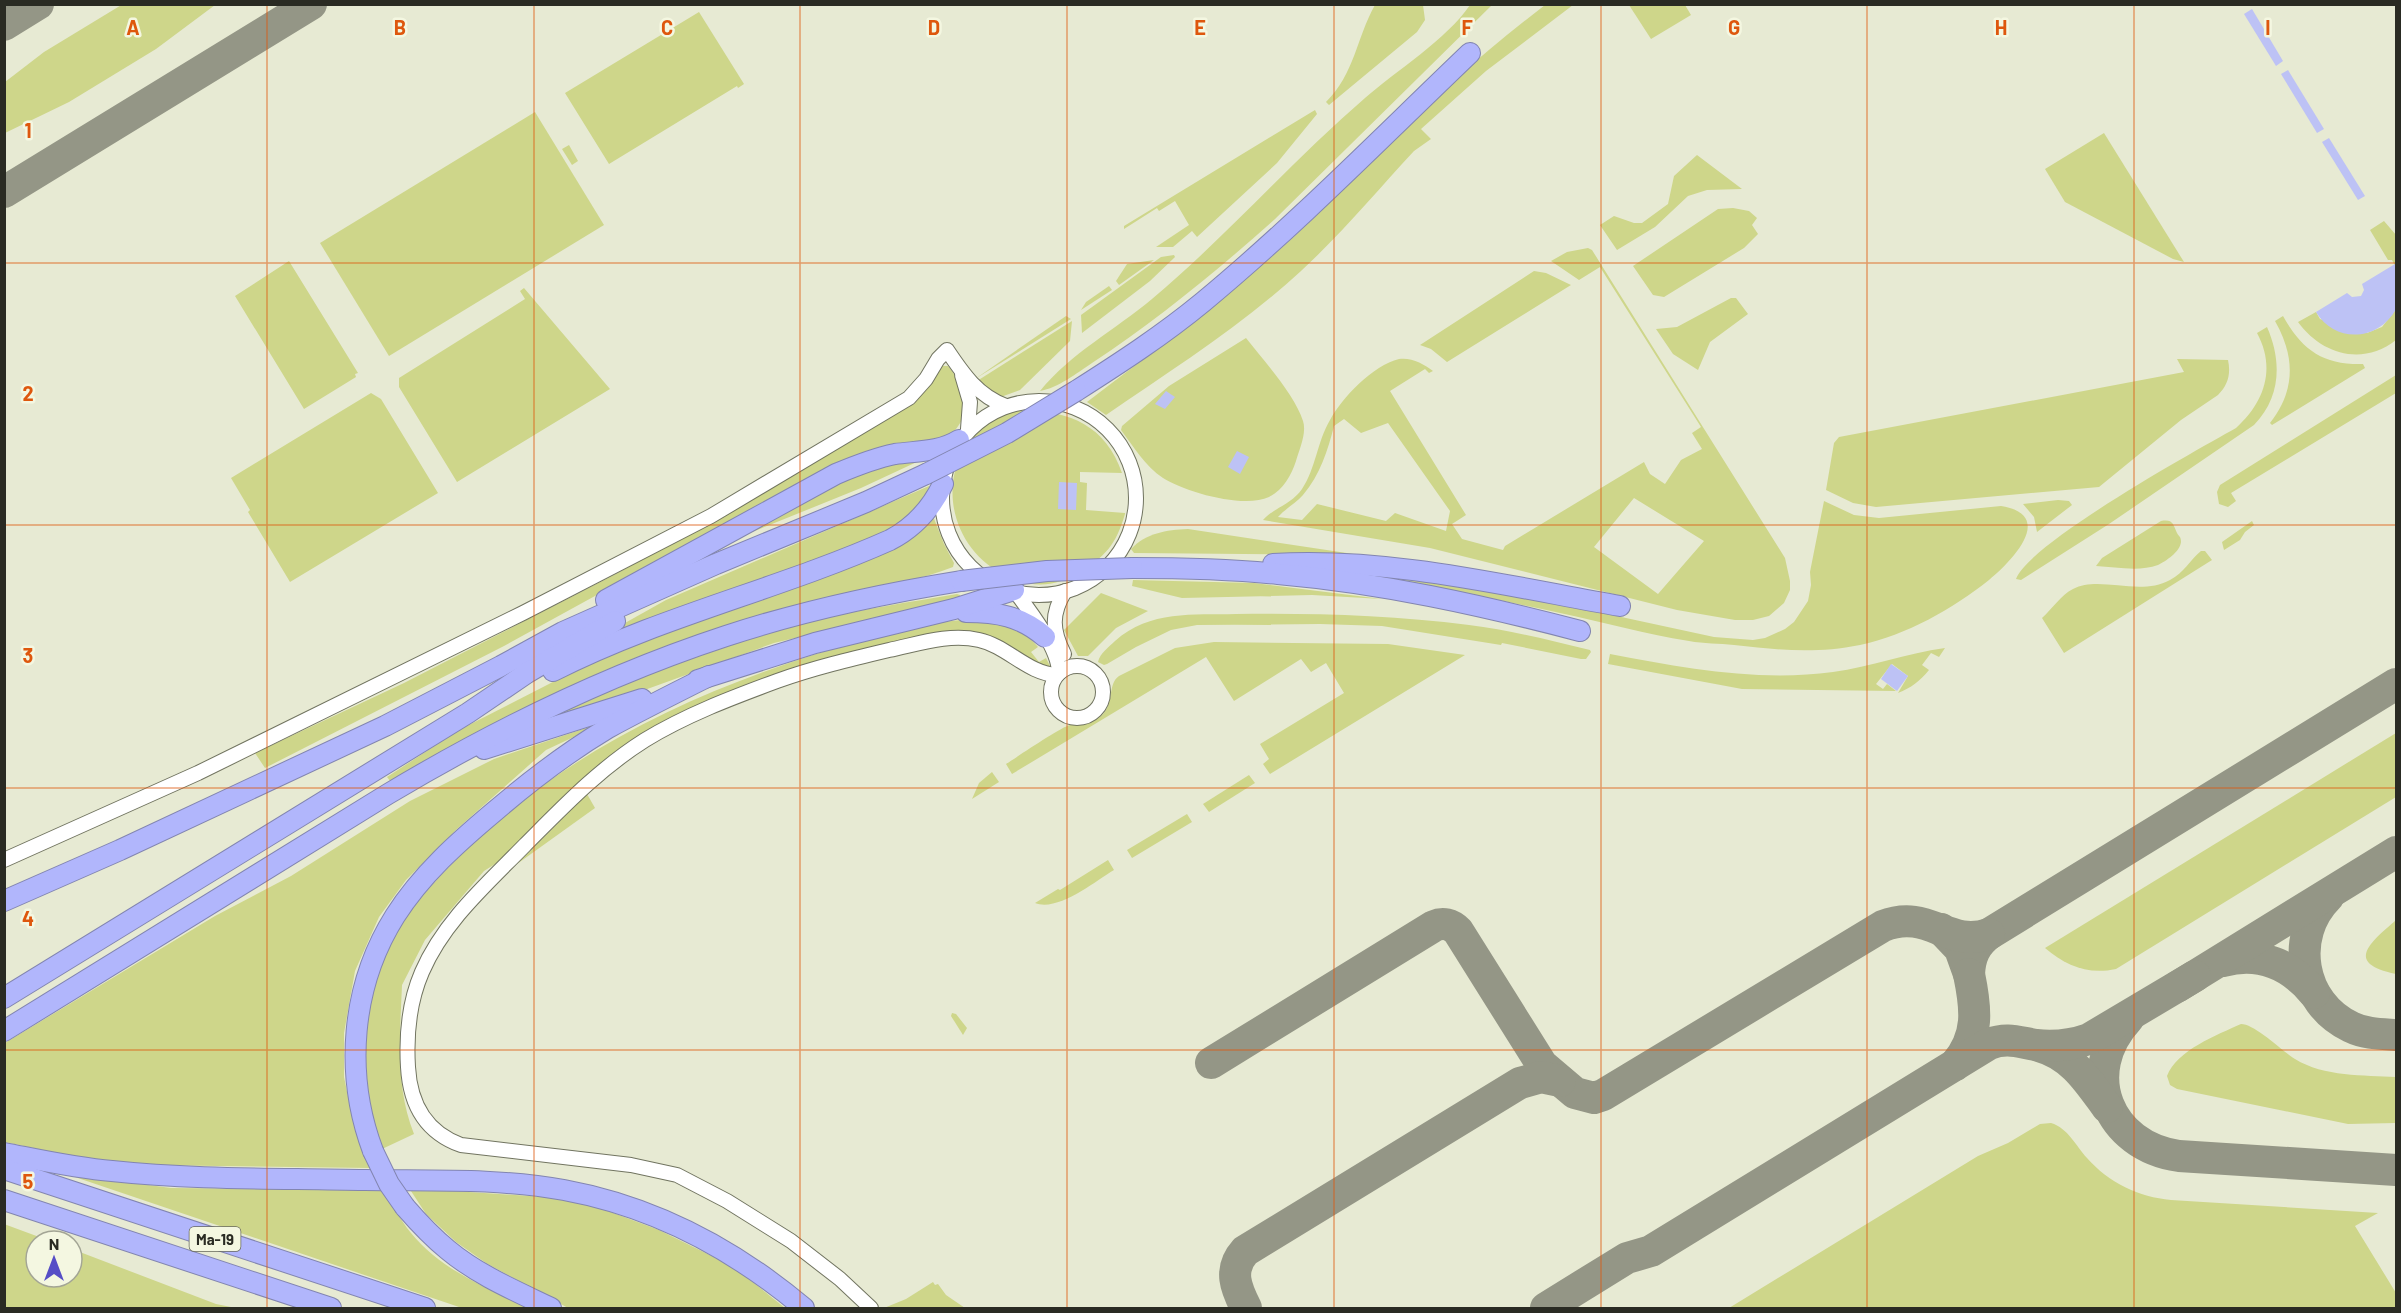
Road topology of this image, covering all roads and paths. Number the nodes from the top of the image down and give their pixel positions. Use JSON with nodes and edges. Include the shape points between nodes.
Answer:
{"nodes":[{"id":1,"x":1470,"y":53,"type":"dead end"},
{"id":2,"x":960,"y":370,"type":"junction"},
{"id":3,"x":1006,"y":406,"type":"junction"},
{"id":4,"x":964,"y":435,"type":"junction"},
{"id":5,"x":943,"y":484,"type":"junction"},
{"id":6,"x":716,"y":564,"type":"junction"},
{"id":7,"x":1193,"y":568,"type":"junction"},
{"id":8,"x":1014,"y":590,"type":"junction"},
{"id":9,"x":1065,"y":591,"type":"junction"},
{"id":10,"x":1620,"y":606,"type":"dead end"},
{"id":11,"x":939,"y":613,"type":"junction"},
{"id":12,"x":1580,"y":631,"type":"dead end"},
{"id":13,"x":563,"y":632,"type":"junction"},
{"id":14,"x":1045,"y":637,"type":"junction"},
{"id":15,"x":1079,"y":666,"type":"junction"},
{"id":16,"x":1038,"y":671,"type":"junction"},
{"id":17,"x":1058,"y":674,"type":"junction"},
{"id":18,"x":709,"y":676,"type":"junction"},
{"id":19,"x":1052,"y":694,"type":"junction"},
{"id":20,"x":468,"y":713,"type":"junction"},
{"id":21,"x":444,"y":761,"type":"junction"},
{"id":22,"x":4,"y":860,"type":"edge"},
{"id":23,"x":4,"y":901,"type":"edge"},
{"id":24,"x":4,"y":998,"type":"edge"},
{"id":25,"x":4,"y":1031,"type":"edge"},
{"id":26,"x":4,"y":1153,"type":"edge"},
{"id":27,"x":4,"y":1169,"type":"edge"},
{"id":28,"x":4,"y":1200,"type":"edge"},
{"id":29,"x":331,"y":1308,"type":"edge"},
{"id":30,"x":425,"y":1308,"type":"edge"},
{"id":31,"x":551,"y":1308,"type":"edge"},
{"id":32,"x":804,"y":1308,"type":"edge"},
{"id":33,"x":871,"y":1308,"type":"edge"}],
"edges":[{"from":1,"to":6,"type":"highway","bridge":true,"via":[[1271,243],[1202,303],[1122,362],[997,438],[926,474]]},
{"from":2,"to":3,"type":"street","via":[[987,398]]},
{"from":2,"to":4,"type":"street","via":[[970,402]]},
{"from":2,"to":22,"type":"street","via":[[947,350],[909,398],[711,516],[303,723]]},
{"from":3,"to":4,"type":"street","via":[[990,412]]},
{"from":3,"to":9,"type":"street","via":[[1046,402],[1085,413],[1112,435],[1132,469],[1135,513],[1123,546],[1103,573]]},
{"from":4,"to":5,"type":"street","via":[[948,461]]},
{"from":4,"to":13,"type":"highway","via":[[942,448],[892,455],[837,474],[597,605]]},
{"from":5,"to":8,"type":"street","via":[[945,518],[959,550],[982,576]]},
{"from":5,"to":20,"type":"highway","via":[[916,523],[890,540],[609,644]]},
{"from":6,"to":13,"type":"highway"},
{"from":6,"to":20,"type":"highway","via":[[546,662]]},
{"from":7,"to":10,"type":"highway","via":[[1299,562],[1379,567]]},
{"from":7,"to":12,"type":"highway","via":[[1281,574],[1410,592]]},
{"from":7,"to":21,"type":"highway","bridge":true,"via":[[1047,571],[961,581],[814,611],[705,643],[586,689]]},
{"from":8,"to":9,"type":"street","via":[[1044,594]]},
{"from":8,"to":11,"type":"highway"},
{"from":8,"to":14,"type":"street"},
{"from":9,"to":15,"type":"street","via":[[1056,607],[1054,625],[1066,658]]},
{"from":11,"to":14,"type":"highway","via":[[1008,615]]},
{"from":11,"to":18,"type":"highway","via":[[815,643]]},
{"from":13,"to":23,"type":"highway","via":[[385,726]]},
{"from":14,"to":17,"type":"street","via":[[1058,661]]},
{"from":15,"to":17,"type":"street"},
{"from":15,"to":19,"type":"street","via":[[1093,671],[1101,682],[1102,697],[1096,709],[1084,716],[1070,716],[1059,710]]},
{"from":16,"to":17,"type":"street"},
{"from":16,"to":19,"type":"street"},
{"from":16,"to":33,"type":"street","via":[[987,642],[945,639],[801,673],[670,726],[627,752],[586,785],[480,890],[436,944],[412,1002],[407,1051],[410,1086],[420,1114],[442,1136],[461,1145],[632,1165],[676,1175],[791,1241]]},
{"from":17,"to":19,"type":"street"},
{"from":18,"to":21,"type":"highway"},
{"from":18,"to":31,"type":"highway","bridge":true,"via":[[573,750],[471,832],[428,873],[395,916],[371,965],[362,995],[355,1076],[358,1101],[373,1151],[389,1184],[405,1207],[449,1251]]},
{"from":20,"to":24,"type":"highway"},
{"from":21,"to":25,"type":"highway"},
{"from":26,"to":32,"type":"highway","via":[[78,1168],[147,1174],[458,1181],[564,1190],[641,1211],[701,1237],[755,1269]]},
{"from":27,"to":30,"type":"highway","number":"Ma-19"},
{"from":28,"to":29,"type":"highway","number":"Ma-19"}]}
